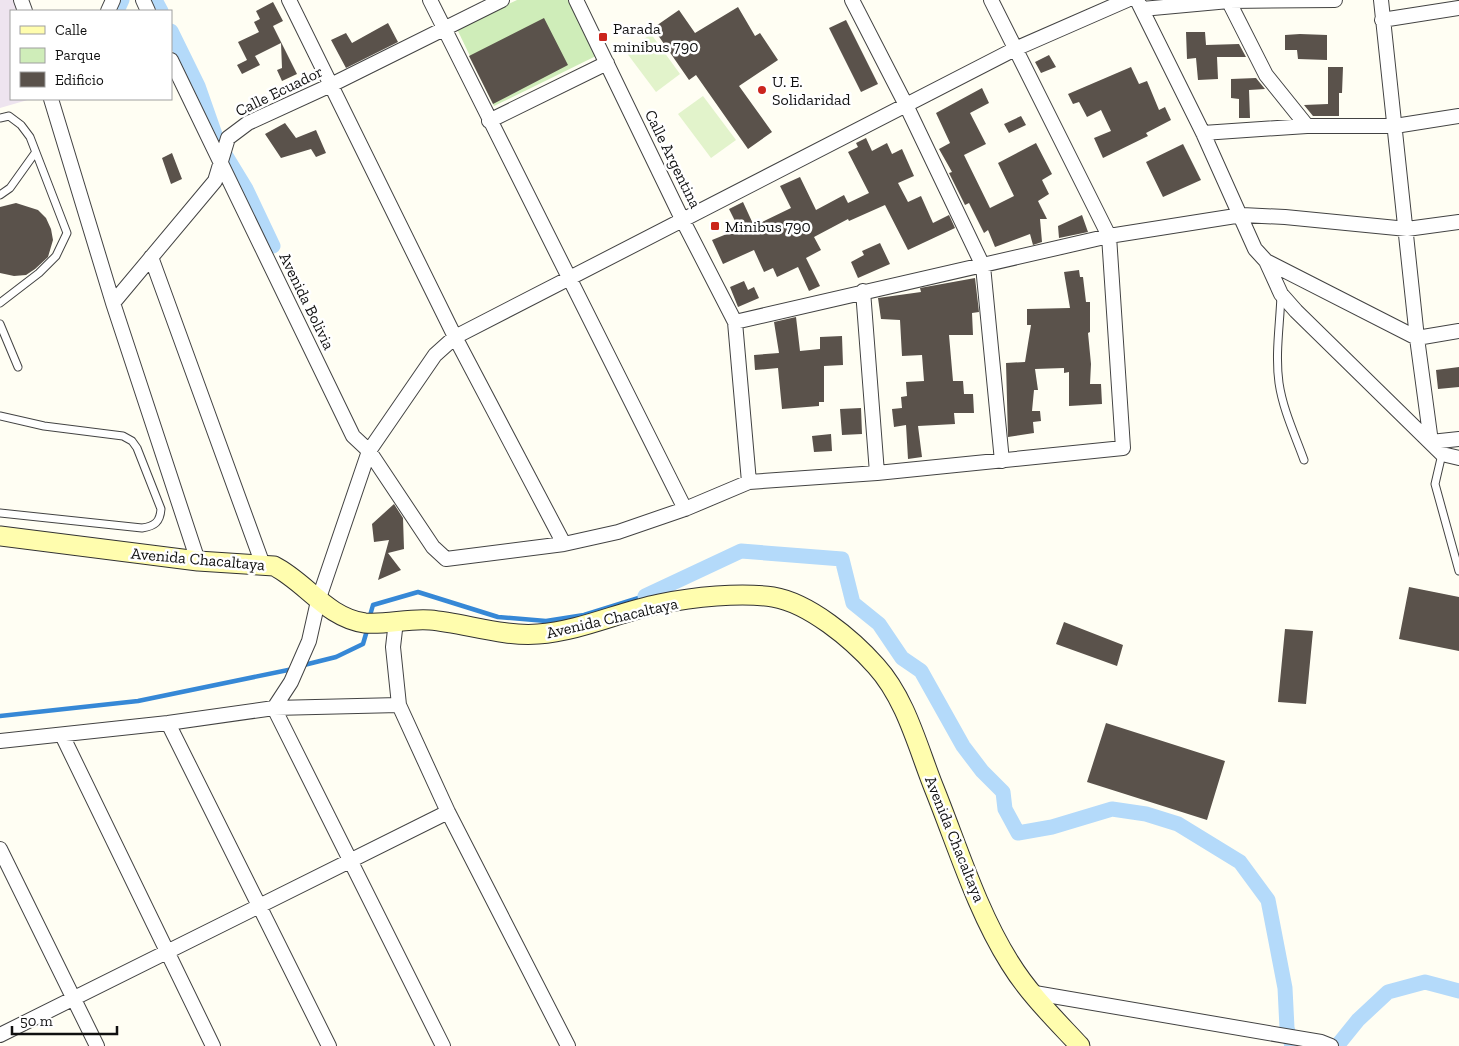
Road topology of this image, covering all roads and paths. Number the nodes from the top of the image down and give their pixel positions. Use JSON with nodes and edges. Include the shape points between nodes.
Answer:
{"nodes":[{"id":1,"x":289,"y":0,"type":"edge"},
{"id":2,"x":430,"y":0,"type":"edge"},
{"id":3,"x":502,"y":0,"type":"edge"},
{"id":4,"x":576,"y":0,"type":"edge"},
{"id":5,"x":852,"y":0,"type":"edge"},
{"id":6,"x":991,"y":0,"type":"edge"},
{"id":7,"x":1127,"y":0,"type":"edge"},
{"id":8,"x":1228,"y":0,"type":"edge"},
{"id":9,"x":1335,"y":0,"type":"edge"},
{"id":10,"x":1381,"y":0,"type":"edge"},
{"id":11,"x":1140,"y":4,"type":"edge"},
{"id":12,"x":1459,"y":8,"type":"edge"},
{"id":13,"x":1382,"y":20,"type":"junction"},
{"id":14,"x":443,"y":29,"type":"junction"},
{"id":15,"x":1015,"y":49,"type":"junction"},
{"id":16,"x":172,"y":62,"type":"edge"},
{"id":17,"x":607,"y":63,"type":"junction"},
{"id":18,"x":331,"y":85,"type":"junction"},
{"id":19,"x":51,"y":100,"type":"edge"},
{"id":20,"x":906,"y":105,"type":"junction"},
{"id":21,"x":1459,"y":116,"type":"edge"},
{"id":22,"x":0,"y":118,"type":"edge"},
{"id":23,"x":489,"y":121,"type":"junction"},
{"id":24,"x":1307,"y":126,"type":"junction"},
{"id":25,"x":1394,"y":126,"type":"junction"},
{"id":26,"x":1203,"y":132,"type":"junction"},
{"id":27,"x":35,"y":153,"type":"junction"},
{"id":28,"x":220,"y":162,"type":"junction"},
{"id":29,"x":0,"y":195,"type":"edge"},
{"id":30,"x":1242,"y":215,"type":"junction"},
{"id":31,"x":682,"y":219,"type":"junction"},
{"id":32,"x":1459,"y":222,"type":"edge"},
{"id":33,"x":1407,"y":230,"type":"junction"},
{"id":34,"x":1108,"y":236,"type":"junction"},
{"id":35,"x":151,"y":257,"type":"junction"},
{"id":36,"x":1266,"y":262,"type":"junction"},
{"id":37,"x":983,"y":266,"type":"junction"},
{"id":38,"x":569,"y":278,"type":"junction"},
{"id":39,"x":863,"y":291,"type":"junction"},
{"id":40,"x":1281,"y":294,"type":"junction"},
{"id":41,"x":0,"y":303,"type":"edge"},
{"id":42,"x":113,"y":303,"type":"junction"},
{"id":43,"x":735,"y":322,"type":"junction"},
{"id":44,"x":0,"y":324,"type":"edge"},
{"id":45,"x":1459,"y":331,"type":"edge"},
{"id":46,"x":455,"y":337,"type":"junction"},
{"id":47,"x":1417,"y":338,"type":"junction"},
{"id":48,"x":18,"y":367,"type":"dead end"},
{"id":49,"x":0,"y":416,"type":"edge"},
{"id":50,"x":1459,"y":439,"type":"edge"},
{"id":51,"x":1431,"y":442,"type":"junction"},
{"id":52,"x":369,"y":450,"type":"junction"},
{"id":53,"x":1442,"y":454,"type":"junction"},
{"id":54,"x":1459,"y":458,"type":"edge"},
{"id":55,"x":1304,"y":460,"type":"dead end"},
{"id":56,"x":1002,"y":461,"type":"junction"},
{"id":57,"x":877,"y":473,"type":"junction"},
{"id":58,"x":749,"y":482,"type":"junction"},
{"id":59,"x":685,"y":509,"type":"junction"},
{"id":60,"x":0,"y":513,"type":"edge"},
{"id":61,"x":0,"y":536,"type":"edge"},
{"id":62,"x":564,"y":544,"type":"junction"},
{"id":63,"x":198,"y":562,"type":"junction"},
{"id":64,"x":263,"y":565,"type":"junction"},
{"id":65,"x":1459,"y":571,"type":"edge"},
{"id":66,"x":318,"y":601,"type":"junction"},
{"id":67,"x":396,"y":621,"type":"junction"},
{"id":68,"x":399,"y":705,"type":"junction"},
{"id":69,"x":274,"y":708,"type":"junction"},
{"id":70,"x":168,"y":723,"type":"junction"},
{"id":71,"x":62,"y":734,"type":"junction"},
{"id":72,"x":0,"y":741,"type":"edge"},
{"id":73,"x":448,"y":812,"type":"junction"},
{"id":74,"x":0,"y":849,"type":"edge"},
{"id":75,"x":353,"y":862,"type":"junction"},
{"id":76,"x":260,"y":905,"type":"junction"},
{"id":77,"x":166,"y":952,"type":"junction"},
{"id":78,"x":1029,"y":992,"type":"junction"},
{"id":79,"x":73,"y":998,"type":"junction"},
{"id":80,"x":0,"y":1035,"type":"edge"},
{"id":81,"x":97,"y":1046,"type":"edge"},
{"id":82,"x":213,"y":1046,"type":"edge"},
{"id":83,"x":329,"y":1046,"type":"edge"},
{"id":84,"x":444,"y":1046,"type":"edge"},
{"id":85,"x":568,"y":1046,"type":"edge"},
{"id":86,"x":1080,"y":1046,"type":"edge"},
{"id":87,"x":1331,"y":1046,"type":"edge"}],
"edges":[{"from":1,"to":18,"type":"street"},
{"from":2,"to":14,"type":"street"},
{"from":3,"to":14,"type":"street","name":"Calle Ecuador"},
{"from":4,"to":17,"type":"street","name":"Calle Argentina"},
{"from":5,"to":20,"type":"street"},
{"from":6,"to":15,"type":"street"},
{"from":7,"to":15,"type":"street"},
{"from":8,"to":9,"type":"street"},
{"from":8,"to":11,"type":"street"},
{"from":8,"to":24,"type":"street","via":[[1266,75]]},
{"from":10,"to":13,"type":"street"},
{"from":11,"to":26,"type":"street"},
{"from":12,"to":13,"type":"street"},
{"from":13,"to":25,"type":"street"},
{"from":14,"to":18,"type":"street","name":"Calle Ecuador"},
{"from":14,"to":23,"type":"street"},
{"from":15,"to":20,"type":"street"},
{"from":15,"to":34,"type":"street"},
{"from":16,"to":28,"type":"street","name":"Avenida Bolivia"},
{"from":17,"to":23,"type":"street"},
{"from":17,"to":31,"type":"street","name":"Calle Argentina"},
{"from":18,"to":28,"type":"street","name":"Calle Ecuador","via":[[248,124],[228,138]]},
{"from":18,"to":46,"type":"street"},
{"from":19,"to":42,"type":"street"},
{"from":20,"to":31,"type":"street"},
{"from":20,"to":37,"type":"street"},
{"from":21,"to":25,"type":"street"},
{"from":22,"to":27,"type":"lane","via":[[9,116],[21,124]]},
{"from":23,"to":38,"type":"street"},
{"from":24,"to":25,"type":"street"},
{"from":24,"to":26,"type":"street"},
{"from":25,"to":33,"type":"street"},
{"from":26,"to":30,"type":"street"},
{"from":27,"to":29,"type":"lane","via":[[10,188]]},
{"from":27,"to":41,"type":"lane","via":[[67,233],[56,256]]},
{"from":28,"to":35,"type":"street","name":"Calle Ecuador","via":[[215,181]]},
{"from":28,"to":52,"type":"street","name":"Avenida Bolivia","via":[[353,436]]},
{"from":30,"to":33,"type":"street"},
{"from":30,"to":34,"type":"street"},
{"from":30,"to":36,"type":"street","via":[[1255,249]]},
{"from":31,"to":38,"type":"street"},
{"from":31,"to":43,"type":"street","name":"Calle Argentina"},
{"from":32,"to":33,"type":"street"},
{"from":33,"to":47,"type":"street"},
{"from":34,"to":37,"type":"street"},
{"from":34,"to":56,"type":"street","via":[[1123,448]]},
{"from":35,"to":42,"type":"street","name":"Calle Ecuador"},
{"from":35,"to":64,"type":"street"},
{"from":36,"to":40,"type":"street"},
{"from":36,"to":47,"type":"street"},
{"from":37,"to":39,"type":"street"},
{"from":37,"to":56,"type":"street"},
{"from":38,"to":46,"type":"street"},
{"from":38,"to":59,"type":"street"},
{"from":39,"to":43,"type":"street"},
{"from":39,"to":57,"type":"street"},
{"from":40,"to":51,"type":"street"},
{"from":40,"to":55,"type":"lane","via":[[1279,385]]},
{"from":42,"to":63,"type":"street"},
{"from":43,"to":58,"type":"street","name":"Calle Argentina"},
{"from":44,"to":48,"type":"lane"},
{"from":45,"to":47,"type":"street"},
{"from":46,"to":52,"type":"street","via":[[435,355]]},
{"from":46,"to":62,"type":"street"},
{"from":47,"to":51,"type":"street"},
{"from":49,"to":60,"type":"lane","name":"Avenida Chacaltaya","via":[[44,426],[104,432],[132,441],[161,509],[160,518],[153,526],[142,528]]},
{"from":50,"to":51,"type":"street"},
{"from":51,"to":53,"type":"street"},
{"from":52,"to":62,"type":"street","name":"Avenida Bolivia","via":[[433,547],[446,559]]},
{"from":52,"to":66,"type":"street"},
{"from":53,"to":54,"type":"street"},
{"from":53,"to":65,"type":"lane","via":[[1435,484]]},
{"from":56,"to":57,"type":"street"},
{"from":57,"to":58,"type":"street"},
{"from":58,"to":59,"type":"street"},
{"from":59,"to":62,"type":"street","via":[[618,532]]},
{"from":61,"to":63,"type":"street","name":"Avenida Chacaltaya"},
{"from":63,"to":64,"type":"street","name":"Avenida Chacaltaya"},
{"from":64,"to":66,"type":"street","name":"Avenida Chacaltaya","via":[[283,571]]},
{"from":66,"to":67,"type":"street","name":"Avenida Chacaltaya","via":[[364,623]]},
{"from":66,"to":69,"type":"street","via":[[309,641],[291,682]]},
{"from":67,"to":68,"type":"street","via":[[393,647]]},
{"from":67,"to":78,"type":"street","name":"Avenida Chacaltaya","via":[[429,620],[537,635],[660,604],[704,599],[775,598],[806,609],[847,638],[877,667],[899,702],[986,917],[1008,961]]},
{"from":68,"to":69,"type":"street"},
{"from":68,"to":73,"type":"street"},
{"from":69,"to":70,"type":"street"},
{"from":69,"to":75,"type":"street"},
{"from":70,"to":71,"type":"street"},
{"from":70,"to":76,"type":"street"},
{"from":71,"to":72,"type":"street"},
{"from":71,"to":77,"type":"street"},
{"from":73,"to":75,"type":"street"},
{"from":73,"to":85,"type":"street"},
{"from":74,"to":79,"type":"street"},
{"from":75,"to":76,"type":"street"},
{"from":75,"to":84,"type":"street"},
{"from":76,"to":77,"type":"street"},
{"from":76,"to":83,"type":"street"},
{"from":77,"to":79,"type":"street"},
{"from":77,"to":82,"type":"street"},
{"from":78,"to":86,"type":"street","name":"Avenida Chacaltaya"},
{"from":78,"to":87,"type":"street"},
{"from":79,"to":80,"type":"street"},
{"from":79,"to":81,"type":"street"}]}
